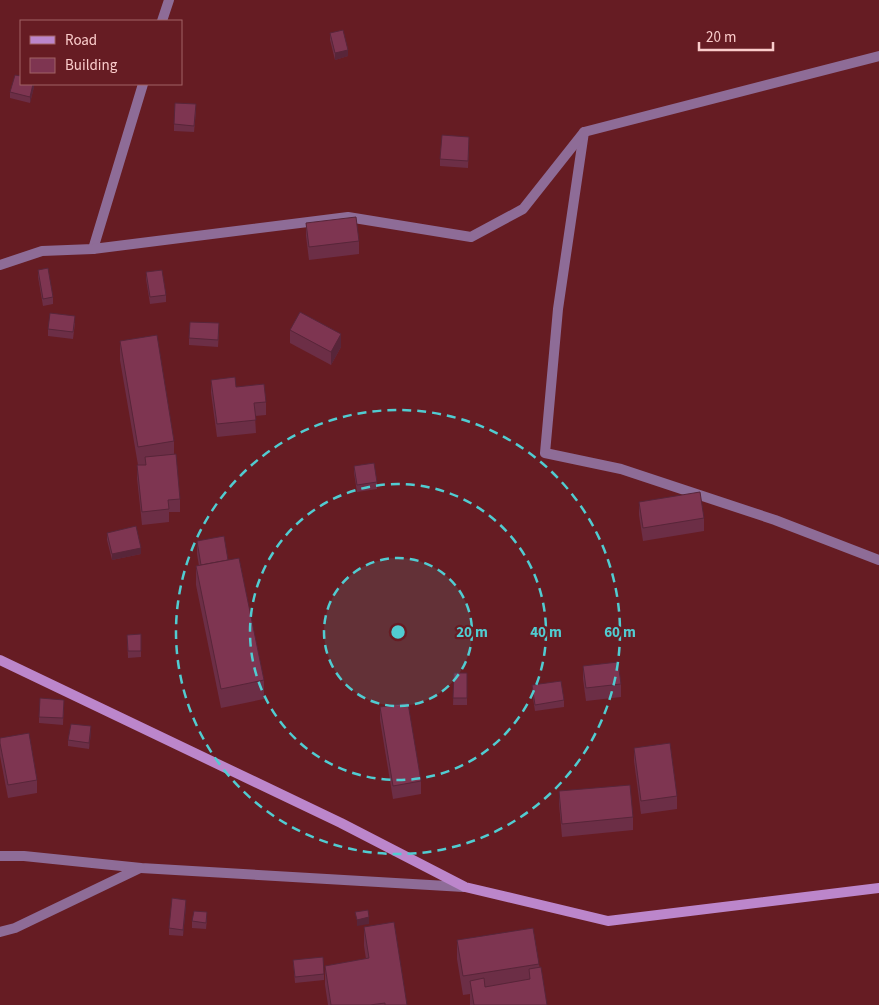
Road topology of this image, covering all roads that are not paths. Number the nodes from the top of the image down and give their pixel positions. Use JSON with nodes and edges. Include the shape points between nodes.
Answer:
{"nodes":[{"id":1,"x":168,"y":0,"type":"edge"},
{"id":2,"x":162,"y":20,"type":"edge"},
{"id":3,"x":879,"y":56,"type":"edge"},
{"id":4,"x":143,"y":85,"type":"edge"},
{"id":5,"x":584,"y":132,"type":"junction"},
{"id":6,"x":92,"y":250,"type":"junction"},
{"id":7,"x":0,"y":266,"type":"edge"},
{"id":8,"x":879,"y":560,"type":"edge"},
{"id":9,"x":0,"y":660,"type":"edge"},
{"id":10,"x":0,"y":856,"type":"edge"},
{"id":11,"x":141,"y":868,"type":"junction"},
{"id":12,"x":465,"y":887,"type":"junction"},
{"id":13,"x":879,"y":888,"type":"edge"},
{"id":14,"x":0,"y":932,"type":"edge"}],
"edges":[{"from":1,"to":2,"type":"street"},
{"from":3,"to":5,"type":"street"},
{"from":4,"to":6,"type":"street"},
{"from":5,"to":6,"type":"street","via":[[523,209],[471,237],[348,217]]},
{"from":5,"to":8,"type":"street","via":[[558,309],[545,452],[629,472],[774,520]]},
{"from":6,"to":7,"type":"street","via":[[42,251]]},
{"from":9,"to":12,"type":"street","via":[[341,823]]},
{"from":10,"to":11,"type":"street"},
{"from":11,"to":12,"type":"street"},
{"from":11,"to":14,"type":"street","via":[[15,928]]},
{"from":12,"to":13,"type":"street","via":[[608,921]]}]}
